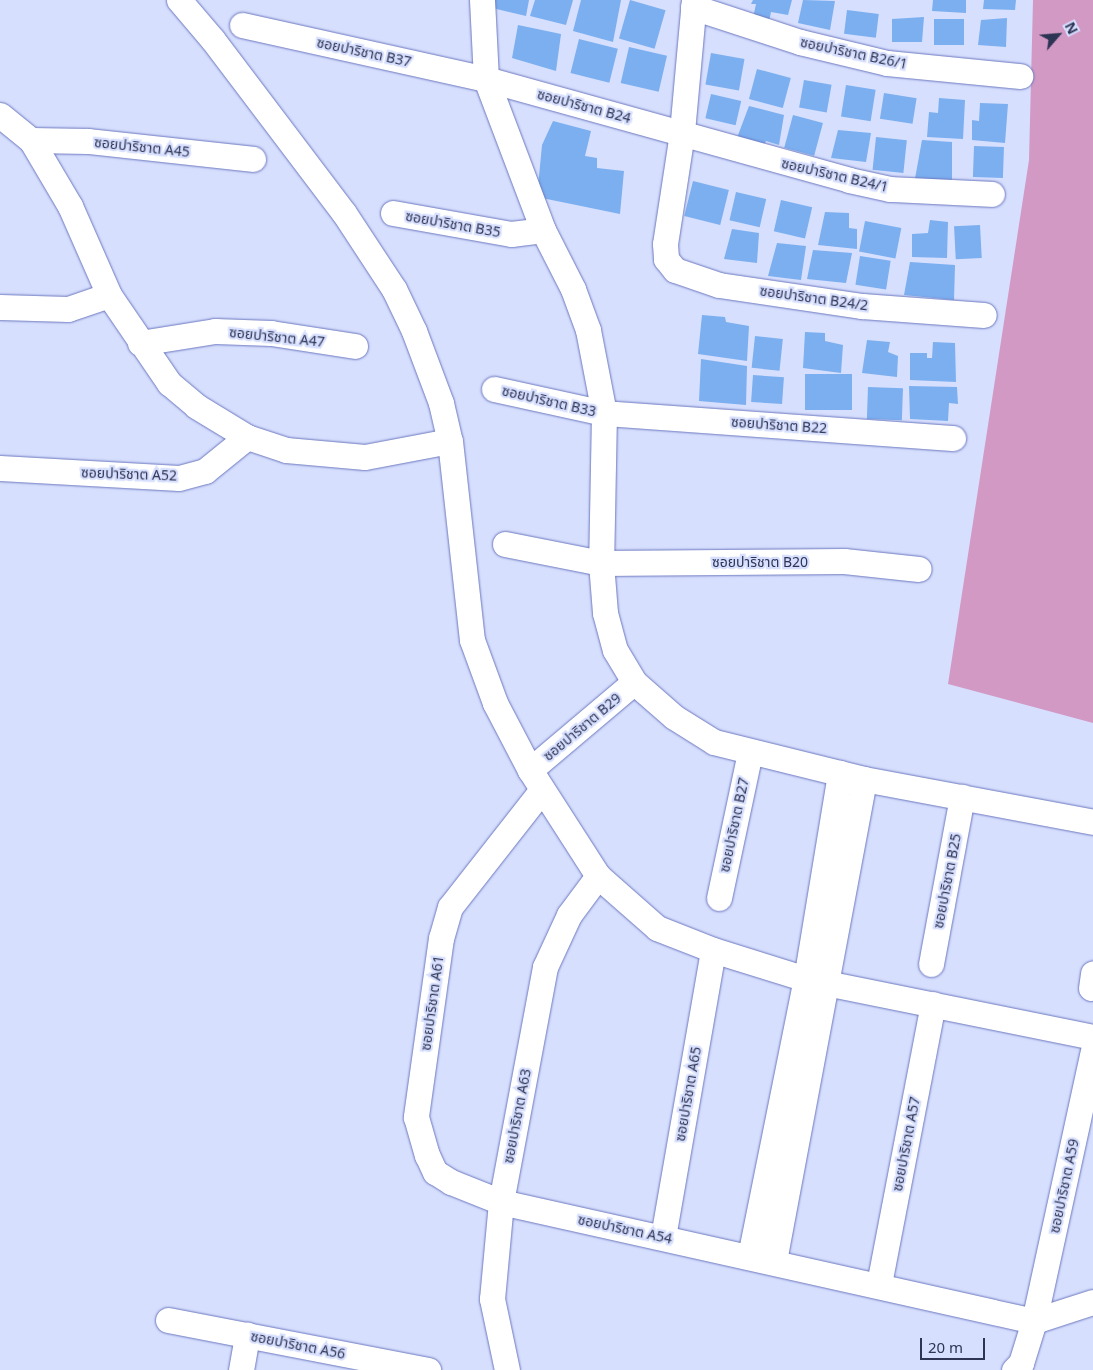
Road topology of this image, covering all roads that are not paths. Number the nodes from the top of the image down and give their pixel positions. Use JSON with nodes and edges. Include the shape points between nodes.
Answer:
{"nodes":[{"id":1,"x":178,"y":0,"type":"edge"},
{"id":2,"x":482,"y":0,"type":"edge"},
{"id":3,"x":694,"y":4,"type":"edge"},
{"id":4,"x":242,"y":25,"type":"dead end"},
{"id":5,"x":1020,"y":76,"type":"dead end"},
{"id":6,"x":486,"y":79,"type":"junction"},
{"id":7,"x":0,"y":114,"type":"edge"},
{"id":8,"x":682,"y":133,"type":"junction"},
{"id":9,"x":31,"y":140,"type":"junction"},
{"id":10,"x":253,"y":159,"type":"dead end"},
{"id":11,"x":992,"y":194,"type":"dead end"},
{"id":12,"x":393,"y":213,"type":"dead end"},
{"id":13,"x":543,"y":230,"type":"junction"},
{"id":14,"x":109,"y":294,"type":"junction"},
{"id":15,"x":0,"y":307,"type":"edge"},
{"id":16,"x":984,"y":315,"type":"dead end"},
{"id":17,"x":140,"y":343,"type":"junction"},
{"id":18,"x":355,"y":346,"type":"dead end"},
{"id":19,"x":494,"y":389,"type":"dead end"},
{"id":20,"x":604,"y":413,"type":"junction"},
{"id":21,"x":246,"y":438,"type":"junction"},
{"id":22,"x":953,"y":438,"type":"dead end"},
{"id":23,"x":450,"y":441,"type":"junction"},
{"id":24,"x":0,"y":468,"type":"edge"},
{"id":25,"x":505,"y":544,"type":"dead end"},
{"id":26,"x":601,"y":563,"type":"junction"},
{"id":27,"x":919,"y":569,"type":"dead end"},
{"id":28,"x":634,"y":682,"type":"junction"},
{"id":29,"x":750,"y":752,"type":"junction"},
{"id":30,"x":852,"y":776,"type":"junction"},
{"id":31,"x":535,"y":780,"type":"junction"},
{"id":32,"x":962,"y":798,"type":"junction"},
{"id":33,"x":1093,"y":822,"type":"edge"},
{"id":34,"x":598,"y":876,"type":"junction"},
{"id":35,"x":719,"y":898,"type":"dead end"},
{"id":36,"x":713,"y":950,"type":"junction"},
{"id":37,"x":931,"y":964,"type":"dead end"},
{"id":38,"x":817,"y":981,"type":"junction"},
{"id":39,"x":933,"y":1004,"type":"junction"},
{"id":40,"x":1093,"y":1037,"type":"edge"},
{"id":41,"x":1093,"y":1052,"type":"edge"},
{"id":42,"x":501,"y":1202,"type":"junction"},
{"id":43,"x":663,"y":1237,"type":"junction"},
{"id":44,"x":762,"y":1258,"type":"junction"},
{"id":45,"x":879,"y":1284,"type":"junction"},
{"id":46,"x":1093,"y":1302,"type":"edge"},
{"id":47,"x":168,"y":1320,"type":"dead end"},
{"id":48,"x":1034,"y":1322,"type":"junction"},
{"id":49,"x":247,"y":1335,"type":"junction"},
{"id":50,"x":241,"y":1370,"type":"edge"},
{"id":51,"x":428,"y":1370,"type":"edge"},
{"id":52,"x":507,"y":1370,"type":"edge"},
{"id":53,"x":1014,"y":1370,"type":"edge"}],
"edges":[{"from":1,"to":23,"type":"street","via":[[213,40],[344,214],[394,289],[441,403]]},
{"from":2,"to":6,"type":"street"},
{"from":3,"to":5,"type":"street","name":"ซอยปาริชาต B26/1","via":[[800,42],[887,63]]},
{"from":3,"to":8,"type":"street"},
{"from":4,"to":6,"type":"street","name":"ซอยปาริชาต B37"},
{"from":6,"to":8,"type":"street","name":"ซอยปาริชาต B24"},
{"from":6,"to":13,"type":"street"},
{"from":7,"to":9,"type":"street"},
{"from":8,"to":11,"type":"street","name":"ซอยปาริชาต B24/1","via":[[806,170],[890,189]]},
{"from":8,"to":16,"type":"street","name":"ซอยปาริชาต B24/2","via":[[665,244],[666,259],[675,270],[719,285],[862,306]]},
{"from":9,"to":10,"type":"street","name":"ซอยปาริชาต A45","via":[[88,141]]},
{"from":9,"to":14,"type":"street","via":[[70,206]]},
{"from":12,"to":13,"type":"street","name":"ซอยปาริชาต B35","via":[[511,234]]},
{"from":13,"to":20,"type":"street","via":[[573,289],[588,330]]},
{"from":14,"to":15,"type":"street","via":[[68,309]]},
{"from":14,"to":17,"type":"street"},
{"from":17,"to":18,"type":"street","name":"ซอยปาริชาต A47","via":[[215,331],[271,333]]},
{"from":17,"to":21,"type":"street","via":[[169,383],[196,406]]},
{"from":19,"to":20,"type":"street","name":"ซอยปาริชาต B33"},
{"from":20,"to":22,"type":"street","name":"ซอยปาริชาต B22"},
{"from":20,"to":26,"type":"street"},
{"from":21,"to":23,"type":"street","via":[[286,450],[365,457]]},
{"from":21,"to":24,"type":"street","name":"ซอยปาริชาต A52","via":[[205,471],[180,478]]},
{"from":23,"to":31,"type":"street","via":[[472,640],[495,703]]},
{"from":25,"to":26,"type":"street","name":"ซอยปาริชาต B20"},
{"from":26,"to":27,"type":"street","name":"ซอยปาริชาต B20","via":[[844,561]]},
{"from":26,"to":28,"type":"street","via":[[605,613],[615,650]]},
{"from":28,"to":29,"type":"street","via":[[692,731],[714,742]]},
{"from":28,"to":31,"type":"street","name":"ซอยปาริชาต B29"},
{"from":29,"to":30,"type":"street"},
{"from":29,"to":35,"type":"street","name":"ซอยปาริชาต B27"},
{"from":30,"to":32,"type":"street"},
{"from":30,"to":38,"type":"street"},
{"from":31,"to":34,"type":"street"},
{"from":31,"to":42,"type":"street","name":"ซอยปาริชาต A61","via":[[450,907],[441,938],[416,1117],[426,1155],[435,1172],[450,1182]]},
{"from":32,"to":33,"type":"street"},
{"from":32,"to":37,"type":"street","name":"ซอยปาริชาต B25"},
{"from":34,"to":36,"type":"street","via":[[658,928]]},
{"from":34,"to":42,"type":"street","name":"ซอยปาริชาต A63","via":[[569,915],[545,967]]},
{"from":36,"to":38,"type":"street"},
{"from":36,"to":43,"type":"street","name":"ซอยปาริชาต A65"},
{"from":38,"to":39,"type":"street"},
{"from":38,"to":44,"type":"street"},
{"from":39,"to":40,"type":"street"},
{"from":39,"to":45,"type":"street","name":"ซอยปาริชาต A57"},
{"from":41,"to":48,"type":"street","name":"ซอยปาริชาต A59"},
{"from":42,"to":43,"type":"street","name":"ซอยปาริชาต A54"},
{"from":42,"to":52,"type":"street","name":"ซอยปาริชาต A63","via":[[492,1299]]},
{"from":43,"to":44,"type":"street","name":"ซอยปาริชาต A54"},
{"from":44,"to":45,"type":"street","name":"ซอยปาริชาต A54"},
{"from":45,"to":48,"type":"street","name":"ซอยปาริชาต A54"},
{"from":46,"to":48,"type":"street"},
{"from":47,"to":49,"type":"street","name":"ซอยปาริชาต A56"},
{"from":48,"to":53,"type":"street","name":"ซอยปาริชาต A59","via":[[1021,1362]]},
{"from":49,"to":50,"type":"street"},
{"from":49,"to":51,"type":"street","name":"ซอยปาริชาต A56"}]}
